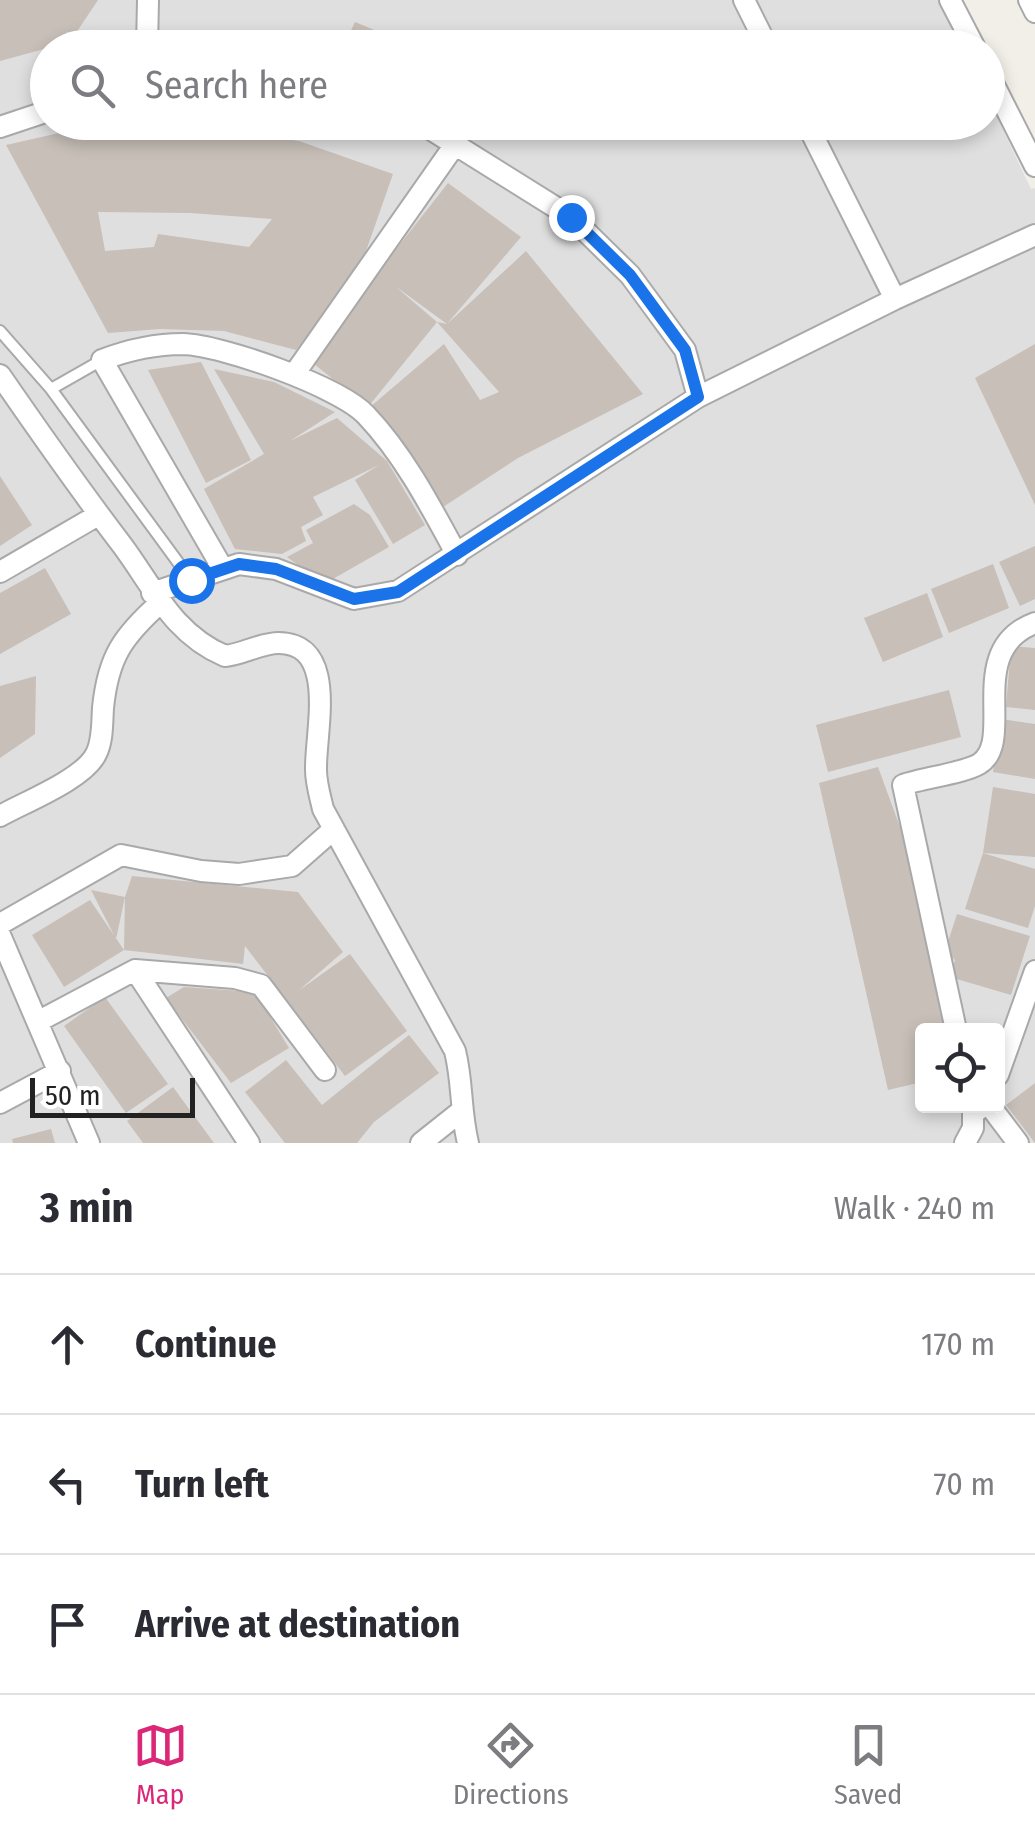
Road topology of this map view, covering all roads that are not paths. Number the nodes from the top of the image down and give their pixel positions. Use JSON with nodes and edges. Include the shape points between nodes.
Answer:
{"nodes":[{"id":1,"x":148,"y":0,"type":"edge"},
{"id":2,"x":744,"y":0,"type":"edge"},
{"id":3,"x":950,"y":0,"type":"edge"},
{"id":4,"x":1029,"y":0,"type":"edge"},
{"id":5,"x":1035,"y":12,"type":"edge"},
{"id":6,"x":148,"y":30,"type":"edge"},
{"id":7,"x":759,"y":30,"type":"edge"},
{"id":8,"x":966,"y":30,"type":"edge"},
{"id":9,"x":1005,"y":107,"type":"edge"},
{"id":10,"x":30,"y":117,"type":"edge"},
{"id":11,"x":0,"y":127,"type":"edge"},
{"id":12,"x":445,"y":140,"type":"edge"},
{"id":13,"x":815,"y":140,"type":"edge"},
{"id":14,"x":454,"y":146,"type":"junction"},
{"id":15,"x":1035,"y":166,"type":"edge"},
{"id":16,"x":1035,"y":236,"type":"edge"},
{"id":17,"x":896,"y":298,"type":"junction"},
{"id":18,"x":0,"y":330,"type":"edge"},
{"id":19,"x":102,"y":360,"type":"junction"},
{"id":20,"x":295,"y":372,"type":"junction"},
{"id":21,"x":0,"y":376,"type":"edge"},
{"id":22,"x":51,"y":389,"type":"junction"},
{"id":23,"x":698,"y":397,"type":"junction"},
{"id":24,"x":98,"y":515,"type":"junction"},
{"id":25,"x":457,"y":556,"type":"junction"},
{"id":26,"x":223,"y":569,"type":"junction"},
{"id":27,"x":0,"y":572,"type":"edge"},
{"id":28,"x":191,"y":580,"type":"junction"},
{"id":29,"x":156,"y":598,"type":"junction"},
{"id":30,"x":1035,"y":623,"type":"edge"},
{"id":31,"x":0,"y":816,"type":"edge"},
{"id":32,"x":334,"y":829,"type":"junction"},
{"id":33,"x":0,"y":924,"type":"edge"},
{"id":34,"x":0,"y":935,"type":"edge"},
{"id":35,"x":134,"y":970,"type":"junction"},
{"id":36,"x":1035,"y":971,"type":"edge"},
{"id":37,"x":1021,"y":1010,"type":"junction"},
{"id":38,"x":38,"y":1020,"type":"junction"},
{"id":39,"x":954,"y":1023,"type":"edge"},
{"id":40,"x":1035,"y":1028,"type":"edge"},
{"id":41,"x":1005,"y":1055,"type":"edge"},
{"id":42,"x":324,"y":1070,"type":"dead end"},
{"id":43,"x":60,"y":1071,"type":"junction"},
{"id":44,"x":0,"y":1103,"type":"edge"},
{"id":45,"x":460,"y":1112,"type":"junction"},
{"id":46,"x":978,"y":1113,"type":"edge"},
{"id":47,"x":985,"y":1113,"type":"edge"},
{"id":48,"x":91,"y":1143,"type":"edge"},
{"id":49,"x":249,"y":1143,"type":"edge"},
{"id":50,"x":421,"y":1143,"type":"edge"},
{"id":51,"x":468,"y":1143,"type":"edge"},
{"id":52,"x":965,"y":1143,"type":"edge"},
{"id":53,"x":1018,"y":1143,"type":"edge"}],
"edges":[{"from":1,"to":6,"type":"street"},
{"from":2,"to":7,"type":"street"},
{"from":3,"to":8,"type":"street"},
{"from":4,"to":5,"type":"street"},
{"from":9,"to":15,"type":"street"},
{"from":10,"to":11,"type":"street"},
{"from":12,"to":14,"type":"street"},
{"from":13,"to":17,"type":"street"},
{"from":14,"to":20,"type":"street"},
{"from":14,"to":23,"type":"street","via":[[571,217],[630,275],[685,350]]},
{"from":16,"to":17,"type":"street"},
{"from":17,"to":23,"type":"street"},
{"from":18,"to":22,"type":"lane"},
{"from":19,"to":20,"type":"street","via":[[186,344]]},
{"from":19,"to":22,"type":"lane"},
{"from":19,"to":26,"type":"street"},
{"from":20,"to":25,"type":"street","via":[[364,412],[403,462]]},
{"from":21,"to":24,"type":"street"},
{"from":22,"to":28,"type":"lane"},
{"from":23,"to":25,"type":"street"},
{"from":24,"to":27,"type":"street"},
{"from":24,"to":29,"type":"street"},
{"from":25,"to":26,"type":"street","via":[[398,592],[373,598],[354,599],[276,569]]},
{"from":26,"to":28,"type":"street"},
{"from":28,"to":29,"type":"street"},
{"from":29,"to":31,"type":"street","via":[[114,660],[96,754],[79,773]]},
{"from":29,"to":32,"type":"street","via":[[181,628],[226,656],[277,643],[308,654],[318,674],[316,772],[322,808]]},
{"from":30,"to":39,"type":"street","via":[[1017,630],[998,657],[991,748],[980,764],[903,785]]},
{"from":32,"to":33,"type":"street","via":[[292,866],[239,874],[121,855]]},
{"from":32,"to":45,"type":"street","via":[[455,1051]]},
{"from":34,"to":38,"type":"street"},
{"from":35,"to":38,"type":"street"},
{"from":35,"to":42,"type":"street","via":[[261,985]]},
{"from":35,"to":49,"type":"street"},
{"from":36,"to":37,"type":"street"},
{"from":37,"to":40,"type":"street"},
{"from":37,"to":41,"type":"street"},
{"from":38,"to":43,"type":"street"},
{"from":43,"to":44,"type":"street"},
{"from":43,"to":48,"type":"street"},
{"from":45,"to":50,"type":"street"},
{"from":45,"to":51,"type":"street"},
{"from":46,"to":52,"type":"street"},
{"from":47,"to":53,"type":"street"}]}
